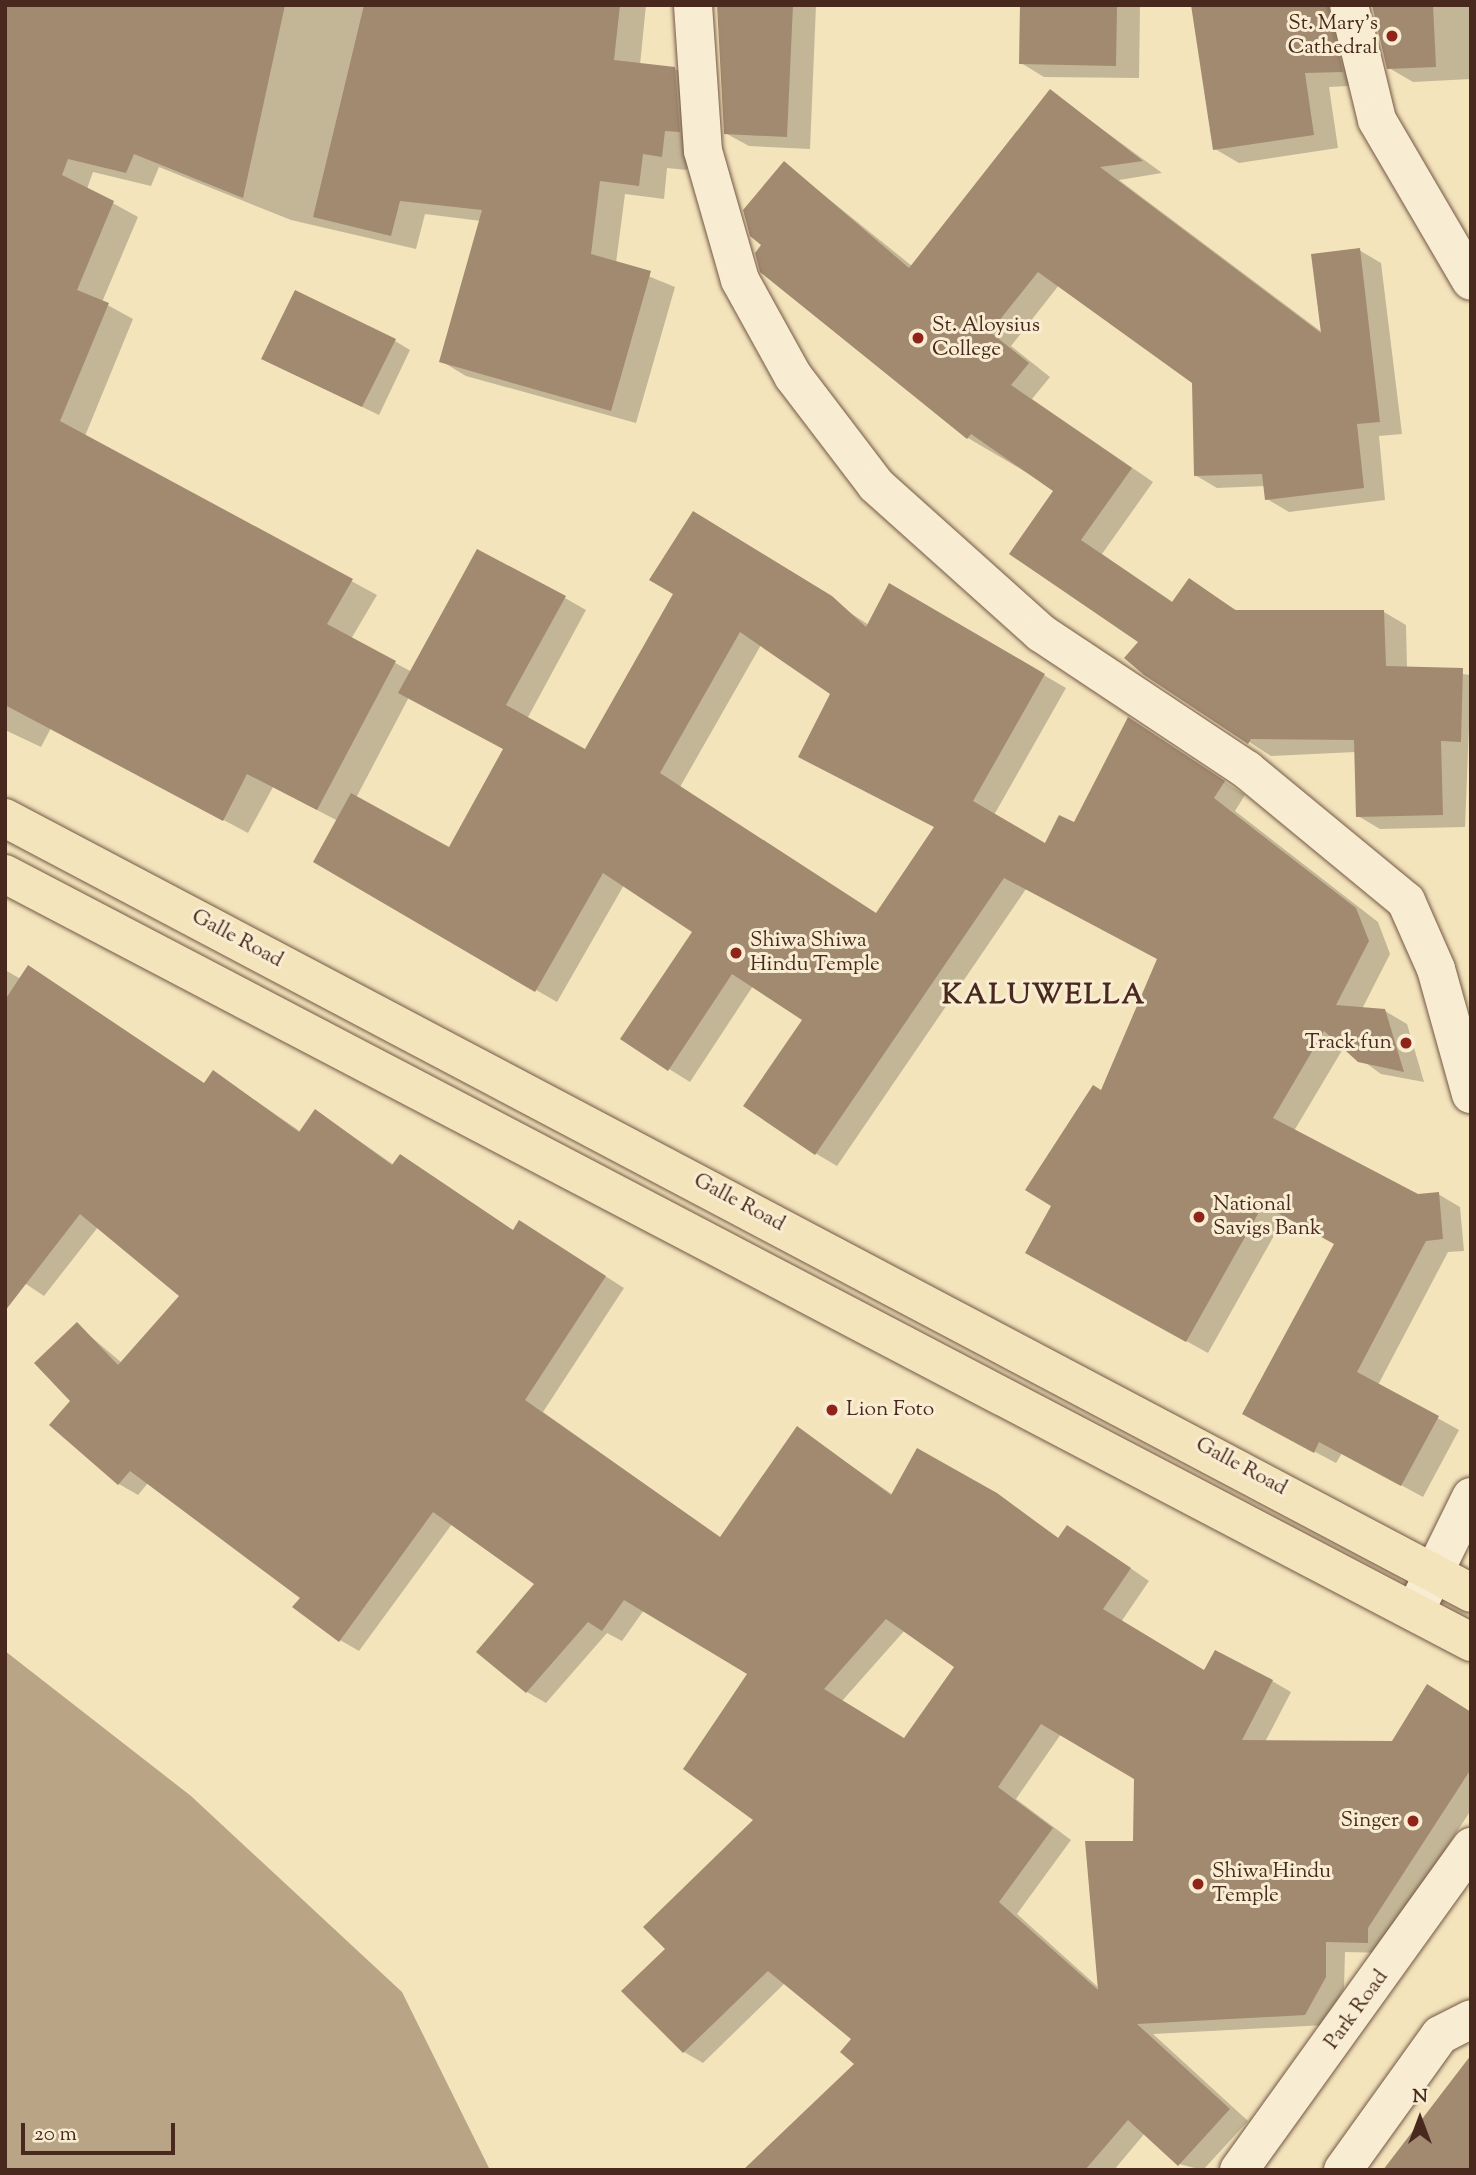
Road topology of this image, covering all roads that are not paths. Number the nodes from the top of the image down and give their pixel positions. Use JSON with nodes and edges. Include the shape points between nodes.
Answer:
{"nodes":[{"id":1,"x":693,"y":5,"type":"edge"},
{"id":2,"x":1349,"y":5,"type":"edge"},
{"id":3,"x":1470,"y":291,"type":"edge"},
{"id":4,"x":5,"y":818,"type":"edge"},
{"id":5,"x":5,"y":874,"type":"edge"},
{"id":6,"x":1471,"y":1094,"type":"edge"},
{"id":7,"x":1471,"y":1497,"type":"edge"},
{"id":8,"x":1435,"y":1574,"type":"junction"},
{"id":9,"x":1471,"y":1593,"type":"edge"},
{"id":10,"x":1415,"y":1611,"type":"junction"},
{"id":11,"x":1471,"y":1642,"type":"edge"},
{"id":12,"x":1471,"y":1847,"type":"edge"},
{"id":13,"x":1471,"y":2019,"type":"edge"},
{"id":14,"x":1238,"y":2170,"type":"edge"},
{"id":15,"x":1343,"y":2170,"type":"edge"}],
"edges":[{"from":1,"to":6,"type":"street","via":[[703,151],[740,280],[793,376],[876,485],[1041,633],[1247,770],[1406,901],[1436,969]]},
{"from":2,"to":3,"type":"street","via":[[1377,120]]},
{"from":4,"to":8,"type":"highway","name":"Galle Road"},
{"from":5,"to":10,"type":"highway"},
{"from":7,"to":8,"type":"street"},
{"from":8,"to":9,"type":"highway","name":"Galle Road"},
{"from":8,"to":10,"type":"street"},
{"from":10,"to":11,"type":"highway"},
{"from":12,"to":14,"type":"street","name":"Park Road"},
{"from":13,"to":15,"type":"street","via":[[1440,2035]]}]}
